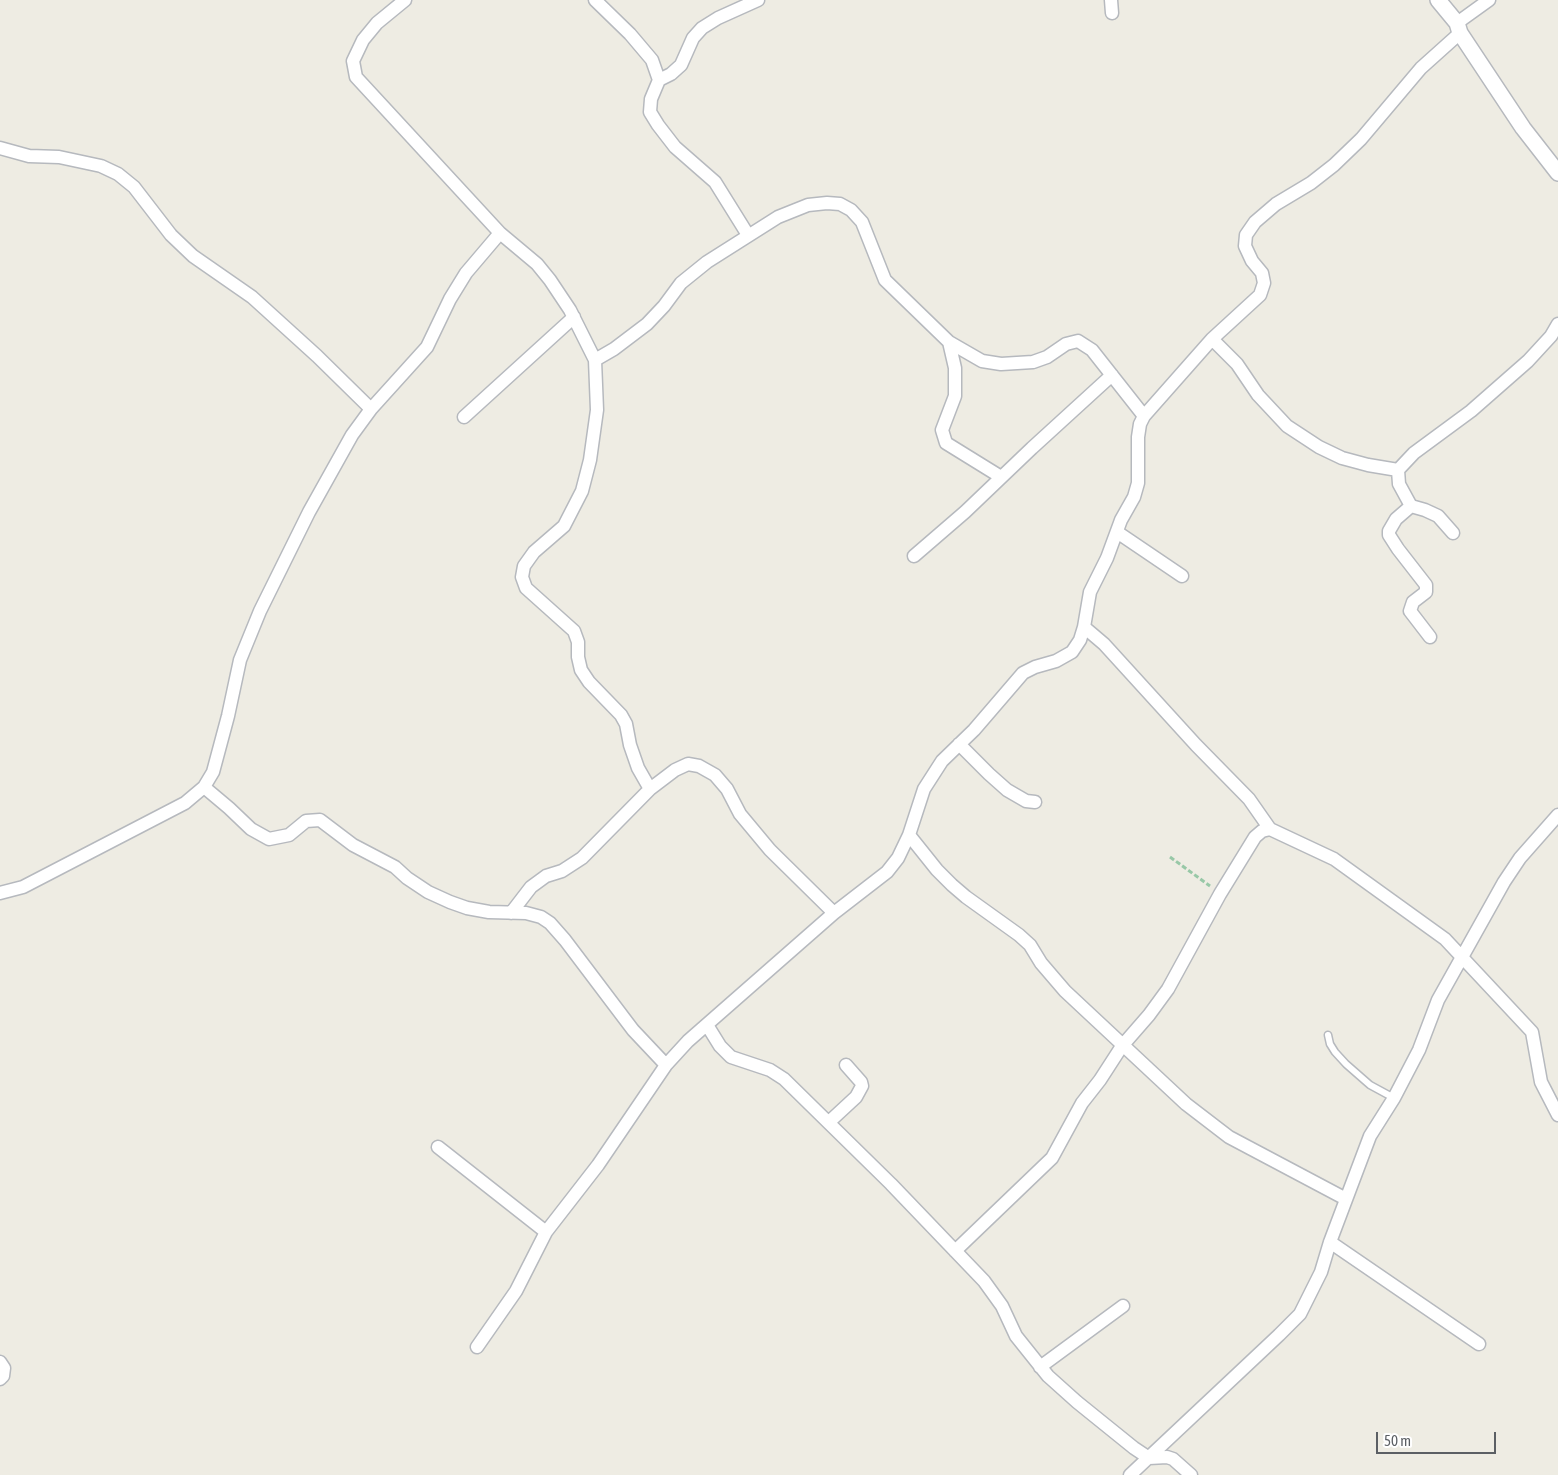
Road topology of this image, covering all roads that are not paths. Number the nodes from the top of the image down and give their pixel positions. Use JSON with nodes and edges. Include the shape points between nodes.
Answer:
{"nodes":[{"id":1,"x":404,"y":0,"type":"edge"},
{"id":2,"x":595,"y":0,"type":"edge"},
{"id":3,"x":758,"y":0,"type":"edge"},
{"id":4,"x":1438,"y":0,"type":"edge"},
{"id":5,"x":1489,"y":0,"type":"edge"},
{"id":6,"x":1458,"y":28,"type":"junction"},
{"id":7,"x":659,"y":80,"type":"junction"},
{"id":8,"x":0,"y":148,"type":"edge"},
{"id":9,"x":1558,"y":173,"type":"edge"},
{"id":10,"x":500,"y":233,"type":"junction"},
{"id":11,"x":748,"y":235,"type":"junction"},
{"id":12,"x":574,"y":317,"type":"junction"},
{"id":13,"x":1558,"y":324,"type":"edge"},
{"id":14,"x":1212,"y":339,"type":"junction"},
{"id":15,"x":949,"y":342,"type":"junction"},
{"id":16,"x":595,"y":360,"type":"junction"},
{"id":17,"x":1112,"y":375,"type":"junction"},
{"id":18,"x":371,"y":409,"type":"junction"},
{"id":19,"x":1144,"y":416,"type":"junction"},
{"id":20,"x":464,"y":417,"type":"dead end"},
{"id":21,"x":1398,"y":470,"type":"junction"},
{"id":22,"x":1001,"y":477,"type":"junction"},
{"id":23,"x":1411,"y":506,"type":"junction"},
{"id":24,"x":1117,"y":532,"type":"junction"},
{"id":25,"x":1453,"y":534,"type":"dead end"},
{"id":26,"x":914,"y":556,"type":"dead end"},
{"id":27,"x":1182,"y":576,"type":"dead end"},
{"id":28,"x":1084,"y":627,"type":"junction"},
{"id":29,"x":1430,"y":637,"type":"dead end"},
{"id":30,"x":959,"y":744,"type":"junction"},
{"id":31,"x":204,"y":788,"type":"junction"},
{"id":32,"x":650,"y":789,"type":"junction"},
{"id":33,"x":1035,"y":802,"type":"dead end"},
{"id":34,"x":1558,"y":815,"type":"edge"},
{"id":35,"x":1270,"y":829,"type":"junction"},
{"id":36,"x":909,"y":835,"type":"junction"},
{"id":37,"x":0,"y":893,"type":"edge"},
{"id":38,"x":511,"y":913,"type":"junction"},
{"id":39,"x":834,"y":913,"type":"junction"},
{"id":40,"x":1463,"y":958,"type":"junction"},
{"id":41,"x":707,"y":1025,"type":"junction"},
{"id":42,"x":1328,"y":1035,"type":"dead end"},
{"id":43,"x":1122,"y":1046,"type":"junction"},
{"id":44,"x":666,"y":1065,"type":"junction"},
{"id":45,"x":846,"y":1065,"type":"dead end"},
{"id":46,"x":1394,"y":1098,"type":"junction"},
{"id":47,"x":1558,"y":1115,"type":"edge"},
{"id":48,"x":829,"y":1122,"type":"junction"},
{"id":49,"x":438,"y":1147,"type":"dead end"},
{"id":50,"x":1346,"y":1200,"type":"junction"},
{"id":51,"x":546,"y":1232,"type":"junction"},
{"id":52,"x":1330,"y":1242,"type":"junction"},
{"id":53,"x":955,"y":1251,"type":"junction"},
{"id":54,"x":1123,"y":1306,"type":"dead end"},
{"id":55,"x":1479,"y":1344,"type":"dead end"},
{"id":56,"x":476,"y":1347,"type":"dead end"},
{"id":57,"x":0,"y":1362,"type":"edge"},
{"id":58,"x":1040,"y":1368,"type":"junction"},
{"id":59,"x":0,"y":1379,"type":"edge"},
{"id":60,"x":1149,"y":1458,"type":"junction"},
{"id":61,"x":1130,"y":1475,"type":"edge"},
{"id":62,"x":1191,"y":1475,"type":"edge"}],
"edges":[{"from":1,"to":10,"type":"street","via":[[363,40],[353,61],[356,77]]},
{"from":2,"to":7,"type":"street","via":[[652,60]]},
{"from":3,"to":7,"type":"street","via":[[702,28],[693,38],[681,65]]},
{"from":4,"to":6,"type":"street"},
{"from":5,"to":6,"type":"street"},
{"from":6,"to":9,"type":"street","via":[[1523,128]]},
{"from":6,"to":14,"type":"street","via":[[1361,140],[1311,183],[1276,204],[1255,222],[1246,235],[1245,246],[1262,273],[1264,283],[1260,294]]},
{"from":7,"to":11,"type":"street","via":[[650,112],[675,147],[715,182]]},
{"from":8,"to":18,"type":"street","via":[[29,156],[59,157],[92,164],[118,174],[134,187],[193,256],[252,298]]},
{"from":10,"to":12,"type":"street","via":[[537,264]]},
{"from":10,"to":18,"type":"street","via":[[466,273],[427,347]]},
{"from":11,"to":15,"type":"street","via":[[778,217],[808,205],[840,204],[862,222],[885,280]]},
{"from":11,"to":16,"type":"street","via":[[693,272],[647,324]]},
{"from":12,"to":16,"type":"street"},
{"from":12,"to":20,"type":"street"},
{"from":13,"to":21,"type":"street","via":[[1528,361],[1471,411],[1414,453]]},
{"from":14,"to":19,"type":"street"},
{"from":14,"to":21,"type":"street","via":[[1288,426],[1342,458]]},
{"from":15,"to":17,"type":"street","via":[[982,361],[1001,364],[1033,362],[1078,341],[1092,350]]},
{"from":15,"to":22,"type":"street","via":[[955,368],[955,396],[942,430],[946,443]]},
{"from":16,"to":32,"type":"street","via":[[597,410],[582,490],[564,526],[534,552],[524,566],[522,577],[526,588],[574,631],[581,670],[621,715],[638,768]]},
{"from":17,"to":19,"type":"street"},
{"from":17,"to":22,"type":"street"},
{"from":18,"to":31,"type":"street","via":[[352,435],[309,512],[260,611],[240,660],[213,772]]},
{"from":19,"to":24,"type":"street","via":[[1138,437],[1138,483]]},
{"from":21,"to":23,"type":"street","via":[[1399,484]]},
{"from":22,"to":26,"type":"street"},
{"from":23,"to":25,"type":"street","via":[[1438,516]]},
{"from":23,"to":29,"type":"street","via":[[1396,519],[1389,535],[1426,585],[1426,592],[1413,602],[1410,611]]},
{"from":24,"to":27,"type":"street"},
{"from":24,"to":28,"type":"street","via":[[1090,592]]},
{"from":28,"to":30,"type":"street","via":[[1072,652],[1023,673]]},
{"from":28,"to":35,"type":"street","via":[[1104,644],[1250,799]]},
{"from":30,"to":33,"type":"street","via":[[1007,790],[1026,801]]},
{"from":30,"to":36,"type":"street","via":[[927,782]]},
{"from":31,"to":37,"type":"street","via":[[185,803],[32,883]]},
{"from":31,"to":38,"type":"street","via":[[251,829],[269,839],[289,835],[306,821],[320,820],[428,892],[467,908]]},
{"from":32,"to":38,"type":"street","via":[[582,858],[531,887]]},
{"from":32,"to":39,"type":"street","via":[[688,764],[716,775],[740,814],[770,850]]},
{"from":34,"to":40,"type":"street","via":[[1514,866]]},
{"from":35,"to":40,"type":"street","via":[[1334,858],[1445,939]]},
{"from":35,"to":43,"type":"street","via":[[1255,837],[1168,989]]},
{"from":36,"to":39,"type":"street","via":[[887,872]]},
{"from":36,"to":43,"type":"street","via":[[952,885],[1020,935],[1065,991]]},
{"from":38,"to":44,"type":"street","via":[[526,913],[550,923],[633,1030]]},
{"from":39,"to":41,"type":"street"},
{"from":40,"to":46,"type":"street","via":[[1438,1000],[1419,1050]]},
{"from":40,"to":47,"type":"street","via":[[1532,1032],[1541,1082]]},
{"from":41,"to":44,"type":"street"},
{"from":41,"to":48,"type":"street","via":[[731,1058],[770,1070],[784,1078]]},
{"from":42,"to":46,"type":"lane","via":[[1330,1044],[1346,1064],[1370,1085]]},
{"from":43,"to":50,"type":"street","via":[[1186,1104],[1229,1137]]},
{"from":43,"to":53,"type":"street","via":[[1082,1102],[1052,1158]]},
{"from":44,"to":51,"type":"street","via":[[598,1165]]},
{"from":45,"to":48,"type":"street","via":[[862,1086],[856,1097]]},
{"from":46,"to":50,"type":"street","via":[[1370,1136]]},
{"from":48,"to":53,"type":"street"},
{"from":49,"to":51,"type":"street"},
{"from":50,"to":52,"type":"street"},
{"from":51,"to":56,"type":"street","via":[[516,1291]]},
{"from":52,"to":55,"type":"street"},
{"from":52,"to":60,"type":"street","via":[[1321,1272],[1300,1314]]},
{"from":53,"to":58,"type":"street","via":[[989,1288],[1002,1306],[1016,1336]]},
{"from":54,"to":58,"type":"street"},
{"from":57,"to":59,"type":"street","via":[[4,1368]]},
{"from":58,"to":60,"type":"street","via":[[1077,1402]]},
{"from":60,"to":61,"type":"street"},
{"from":60,"to":62,"type":"street","via":[[1170,1457]]}]}
